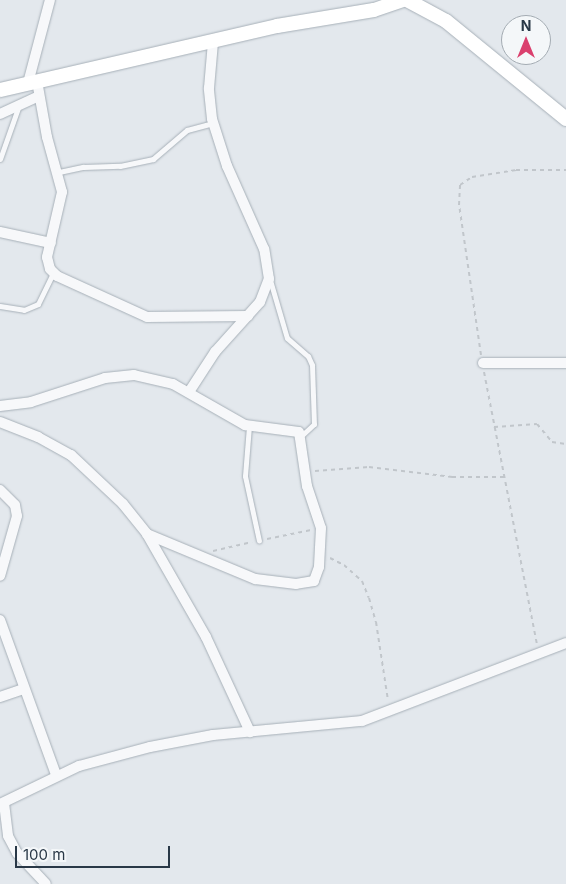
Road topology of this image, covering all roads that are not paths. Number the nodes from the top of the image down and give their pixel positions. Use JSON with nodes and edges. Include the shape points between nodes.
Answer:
{"nodes":[{"id":1,"x":50,"y":0,"type":"edge"},
{"id":2,"x":403,"y":0,"type":"edge"},
{"id":3,"x":407,"y":0,"type":"edge"},
{"id":4,"x":213,"y":42,"type":"junction"},
{"id":5,"x":33,"y":82,"type":"junction"},
{"id":6,"x":0,"y":90,"type":"edge"},
{"id":7,"x":39,"y":96,"type":"junction"},
{"id":8,"x":19,"y":103,"type":"junction"},
{"id":9,"x":0,"y":114,"type":"edge"},
{"id":10,"x":566,"y":119,"type":"edge"},
{"id":11,"x":213,"y":123,"type":"junction"},
{"id":12,"x":0,"y":159,"type":"edge"},
{"id":13,"x":59,"y":172,"type":"junction"},
{"id":14,"x":0,"y":230,"type":"edge"},
{"id":15,"x":51,"y":243,"type":"junction"},
{"id":16,"x":53,"y":272,"type":"junction"},
{"id":17,"x":269,"y":279,"type":"junction"},
{"id":18,"x":0,"y":306,"type":"edge"},
{"id":19,"x":248,"y":316,"type":"junction"},
{"id":20,"x":483,"y":363,"type":"dead end"},
{"id":21,"x":566,"y":363,"type":"edge"},
{"id":22,"x":189,"y":392,"type":"junction"},
{"id":23,"x":0,"y":406,"type":"edge"},
{"id":24,"x":0,"y":422,"type":"edge"},
{"id":25,"x":249,"y":426,"type":"junction"},
{"id":26,"x":300,"y":436,"type":"junction"},
{"id":27,"x":0,"y":490,"type":"edge"},
{"id":28,"x":147,"y":534,"type":"junction"},
{"id":29,"x":259,"y":540,"type":"dead end"},
{"id":30,"x":0,"y":576,"type":"edge"},
{"id":31,"x":0,"y":620,"type":"edge"},
{"id":32,"x":566,"y":642,"type":"edge"},
{"id":33,"x":23,"y":689,"type":"junction"},
{"id":34,"x":0,"y":697,"type":"edge"},
{"id":35,"x":250,"y":732,"type":"junction"},
{"id":36,"x":56,"y":775,"type":"junction"},
{"id":37,"x":2,"y":804,"type":"edge"},
{"id":38,"x":46,"y":884,"type":"edge"}],
"edges":[{"from":1,"to":5,"type":"street"},
{"from":2,"to":4,"type":"street","via":[[374,10],[277,26]]},
{"from":3,"to":10,"type":"street","via":[[446,21]]},
{"from":4,"to":5,"type":"street"},
{"from":4,"to":11,"type":"street","via":[[209,88]]},
{"from":5,"to":6,"type":"street"},
{"from":5,"to":7,"type":"street"},
{"from":7,"to":8,"type":"street"},
{"from":7,"to":13,"type":"street","via":[[47,137]]},
{"from":8,"to":9,"type":"street"},
{"from":8,"to":12,"type":"lane"},
{"from":11,"to":13,"type":"lane","via":[[187,130],[153,159]]},
{"from":11,"to":17,"type":"street","via":[[227,166],[261,239]]},
{"from":13,"to":15,"type":"street","via":[[62,192]]},
{"from":14,"to":15,"type":"street"},
{"from":15,"to":16,"type":"street","via":[[47,257]]},
{"from":16,"to":18,"type":"lane","via":[[38,304],[24,310]]},
{"from":16,"to":19,"type":"street","via":[[147,317]]},
{"from":17,"to":19,"type":"street","via":[[260,302]]},
{"from":17,"to":26,"type":"lane","via":[[287,338],[308,356],[312,365],[314,424],[313,429]]},
{"from":19,"to":22,"type":"street","via":[[215,352]]},
{"from":20,"to":21,"type":"street"},
{"from":22,"to":23,"type":"street","via":[[152,377],[119,376],[31,402]]},
{"from":22,"to":25,"type":"street","via":[[230,419]]},
{"from":24,"to":28,"type":"street","via":[[38,437],[70,455],[123,504]]},
{"from":25,"to":26,"type":"street","via":[[296,430]]},
{"from":25,"to":29,"type":"lane","via":[[245,476]]},
{"from":26,"to":28,"type":"street","via":[[304,472],[320,528],[321,554],[314,581],[296,584],[231,572]]},
{"from":27,"to":30,"type":"street","via":[[15,506],[16,516]]},
{"from":28,"to":35,"type":"street","via":[[206,637]]},
{"from":31,"to":33,"type":"street"},
{"from":32,"to":35,"type":"street","via":[[390,713],[354,722]]},
{"from":33,"to":34,"type":"street"},
{"from":33,"to":36,"type":"street"},
{"from":35,"to":36,"type":"street","via":[[150,747]]},
{"from":36,"to":37,"type":"street"},
{"from":37,"to":38,"type":"street","via":[[8,836],[17,853]]}]}
